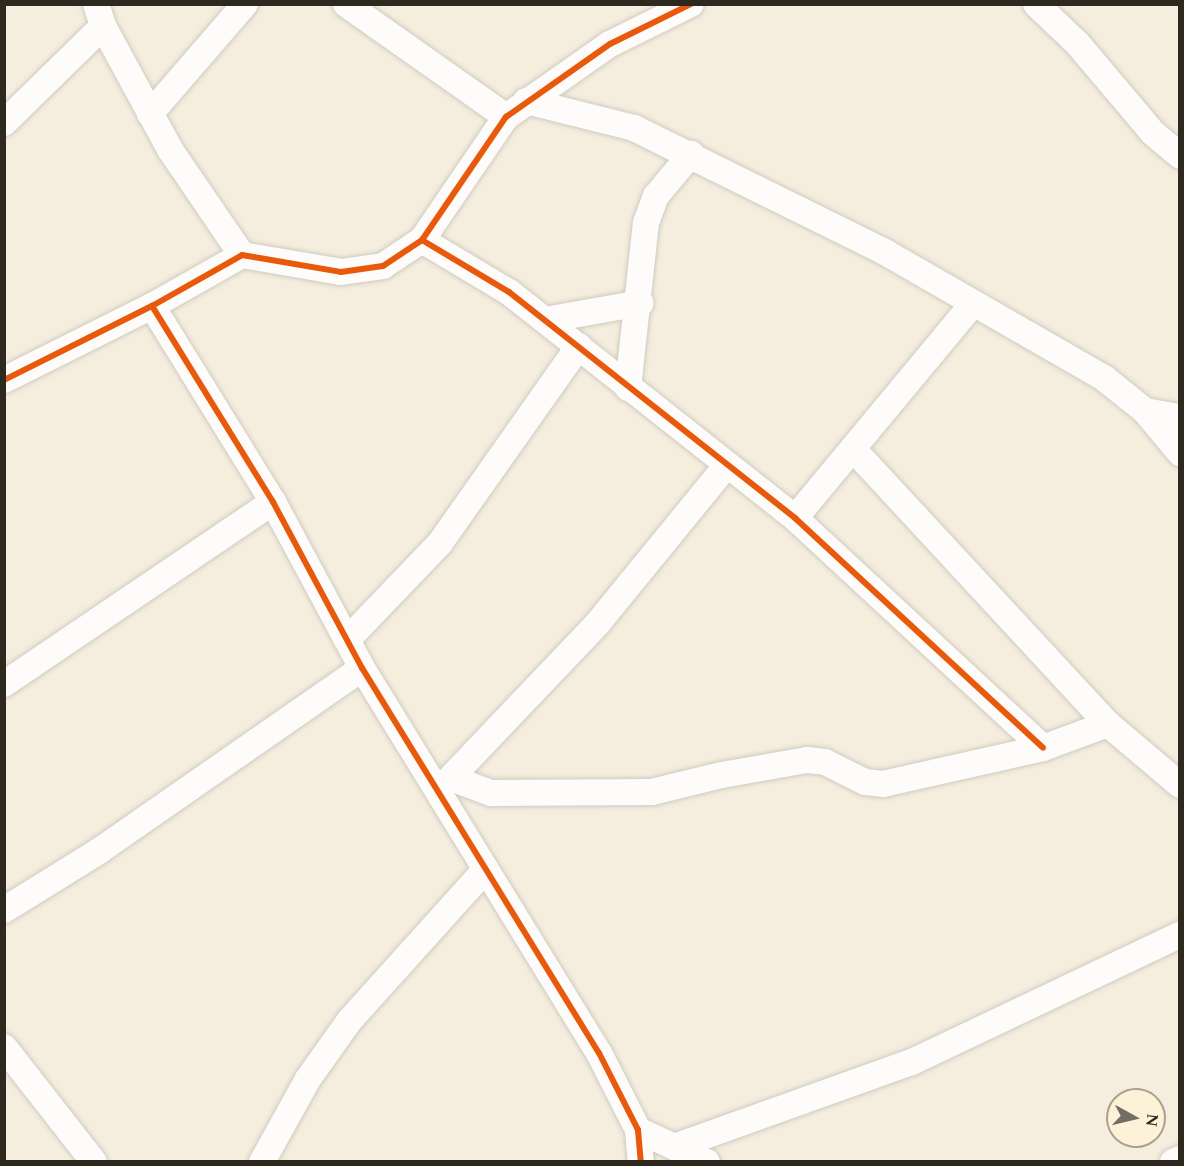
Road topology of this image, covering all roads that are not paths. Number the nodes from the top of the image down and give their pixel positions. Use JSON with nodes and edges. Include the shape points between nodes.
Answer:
{"nodes":[{"id":1,"x":245,"y":4,"type":"edge"},
{"id":2,"x":346,"y":4,"type":"edge"},
{"id":3,"x":1036,"y":4,"type":"edge"},
{"id":4,"x":682,"y":6,"type":"edge"},
{"id":5,"x":99,"y":15,"type":"edge"},
{"id":6,"x":526,"y":100,"type":"junction"},
{"id":7,"x":9,"y":110,"type":"edge"},
{"id":8,"x":150,"y":114,"type":"junction"},
{"id":9,"x":506,"y":117,"type":"junction"},
{"id":10,"x":691,"y":154,"type":"junction"},
{"id":11,"x":1179,"y":156,"type":"edge"},
{"id":12,"x":422,"y":240,"type":"junction"},
{"id":13,"x":242,"y":255,"type":"junction"},
{"id":14,"x":640,"y":303,"type":"junction"},
{"id":15,"x":972,"y":305,"type":"junction"},
{"id":16,"x":152,"y":306,"type":"junction"},
{"id":17,"x":545,"y":320,"type":"junction"},
{"id":18,"x":579,"y":346,"type":"junction"},
{"id":19,"x":4,"y":380,"type":"edge"},
{"id":20,"x":628,"y":388,"type":"junction"},
{"id":21,"x":1145,"y":411,"type":"junction"},
{"id":22,"x":1179,"y":417,"type":"edge"},
{"id":23,"x":854,"y":450,"type":"junction"},
{"id":24,"x":1179,"y":453,"type":"edge"},
{"id":25,"x":726,"y":466,"type":"junction"},
{"id":26,"x":273,"y":502,"type":"junction"},
{"id":27,"x":795,"y":518,"type":"junction"},
{"id":28,"x":347,"y":640,"type":"junction"},
{"id":29,"x":362,"y":668,"type":"junction"},
{"id":30,"x":4,"y":684,"type":"edge"},
{"id":31,"x":1108,"y":724,"type":"junction"},
{"id":32,"x":1043,"y":748,"type":"junction"},
{"id":33,"x":1179,"y":784,"type":"edge"},
{"id":34,"x":444,"y":785,"type":"junction"},
{"id":35,"x":485,"y":870,"type":"junction"},
{"id":36,"x":4,"y":910,"type":"edge"},
{"id":37,"x":1179,"y":935,"type":"edge"},
{"id":38,"x":4,"y":1047,"type":"edge"},
{"id":39,"x":638,"y":1130,"type":"junction"},
{"id":40,"x":674,"y":1147,"type":"junction"},
{"id":41,"x":1179,"y":1159,"type":"edge"},
{"id":42,"x":94,"y":1161,"type":"edge"},
{"id":43,"x":262,"y":1161,"type":"edge"},
{"id":44,"x":641,"y":1161,"type":"edge"},
{"id":45,"x":707,"y":1161,"type":"edge"},
{"id":46,"x":1173,"y":1161,"type":"edge"}],
"edges":[{"from":1,"to":8,"type":"street"},
{"from":2,"to":9,"type":"street"},
{"from":3,"to":11,"type":"street","via":[[1077,43],[1153,133]]},
{"from":4,"to":6,"type":"street","via":[[610,44]]},
{"from":5,"to":7,"type":"street"},
{"from":5,"to":8,"type":"street"},
{"from":6,"to":9,"type":"street"},
{"from":6,"to":10,"type":"street","via":[[634,128]]},
{"from":8,"to":13,"type":"street","via":[[171,152]]},
{"from":9,"to":12,"type":"street"},
{"from":10,"to":14,"type":"street","via":[[656,196],[650,214]]},
{"from":10,"to":15,"type":"street","via":[[883,251]]},
{"from":12,"to":13,"type":"street","via":[[383,266],[341,272]]},
{"from":12,"to":17,"type":"street","via":[[509,292]]},
{"from":13,"to":16,"type":"street"},
{"from":14,"to":17,"type":"street"},
{"from":14,"to":20,"type":"street"},
{"from":15,"to":21,"type":"street","via":[[1104,378]]},
{"from":15,"to":23,"type":"street"},
{"from":16,"to":19,"type":"street"},
{"from":16,"to":26,"type":"street"},
{"from":17,"to":18,"type":"street"},
{"from":18,"to":20,"type":"street"},
{"from":18,"to":28,"type":"street","via":[[440,543]]},
{"from":20,"to":25,"type":"street"},
{"from":21,"to":22,"type":"street"},
{"from":21,"to":24,"type":"street"},
{"from":23,"to":27,"type":"street"},
{"from":23,"to":31,"type":"street"},
{"from":25,"to":27,"type":"street"},
{"from":25,"to":34,"type":"street","via":[[598,623]]},
{"from":26,"to":28,"type":"street"},
{"from":26,"to":30,"type":"street"},
{"from":27,"to":32,"type":"street"},
{"from":28,"to":29,"type":"street"},
{"from":29,"to":34,"type":"street"},
{"from":29,"to":36,"type":"street","via":[[127,832]]},
{"from":31,"to":32,"type":"street"},
{"from":31,"to":33,"type":"street"},
{"from":32,"to":34,"type":"street","via":[[883,784],[865,782],[825,762],[807,760],[652,792],[491,793]]},
{"from":34,"to":35,"type":"street"},
{"from":35,"to":39,"type":"street","via":[[599,1053]]},
{"from":35,"to":43,"type":"street","via":[[350,1020],[308,1079]]},
{"from":37,"to":40,"type":"street","via":[[912,1062]]},
{"from":38,"to":42,"type":"street"},
{"from":39,"to":40,"type":"street"},
{"from":39,"to":44,"type":"street"},
{"from":40,"to":45,"type":"street"},
{"from":41,"to":46,"type":"street"}]}
